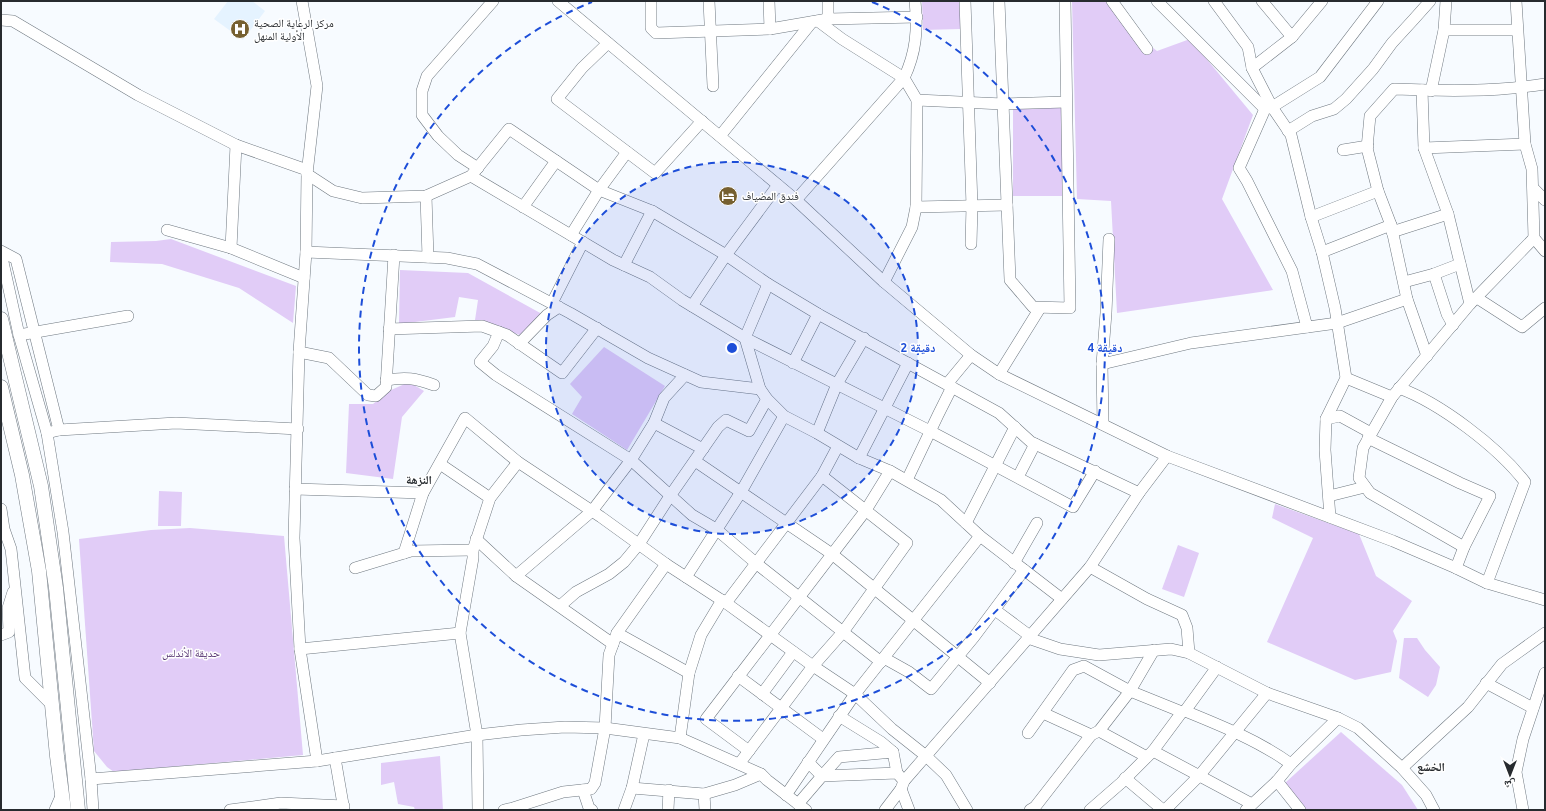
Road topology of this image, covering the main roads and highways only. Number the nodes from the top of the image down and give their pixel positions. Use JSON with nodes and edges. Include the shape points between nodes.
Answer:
{"nodes":[{"id":1,"x":1,"y":319,"type":"edge"},
{"id":2,"x":1,"y":393,"type":"edge"},
{"id":3,"x":64,"y":810,"type":"edge"},
{"id":4,"x":78,"y":810,"type":"edge"}],
"edges":[{"from":1,"to":4,"type":"main road","via":[[40,486],[56,588]]},
{"from":2,"to":3,"type":"main road","via":[[22,475],[39,571],[56,756]]}]}
